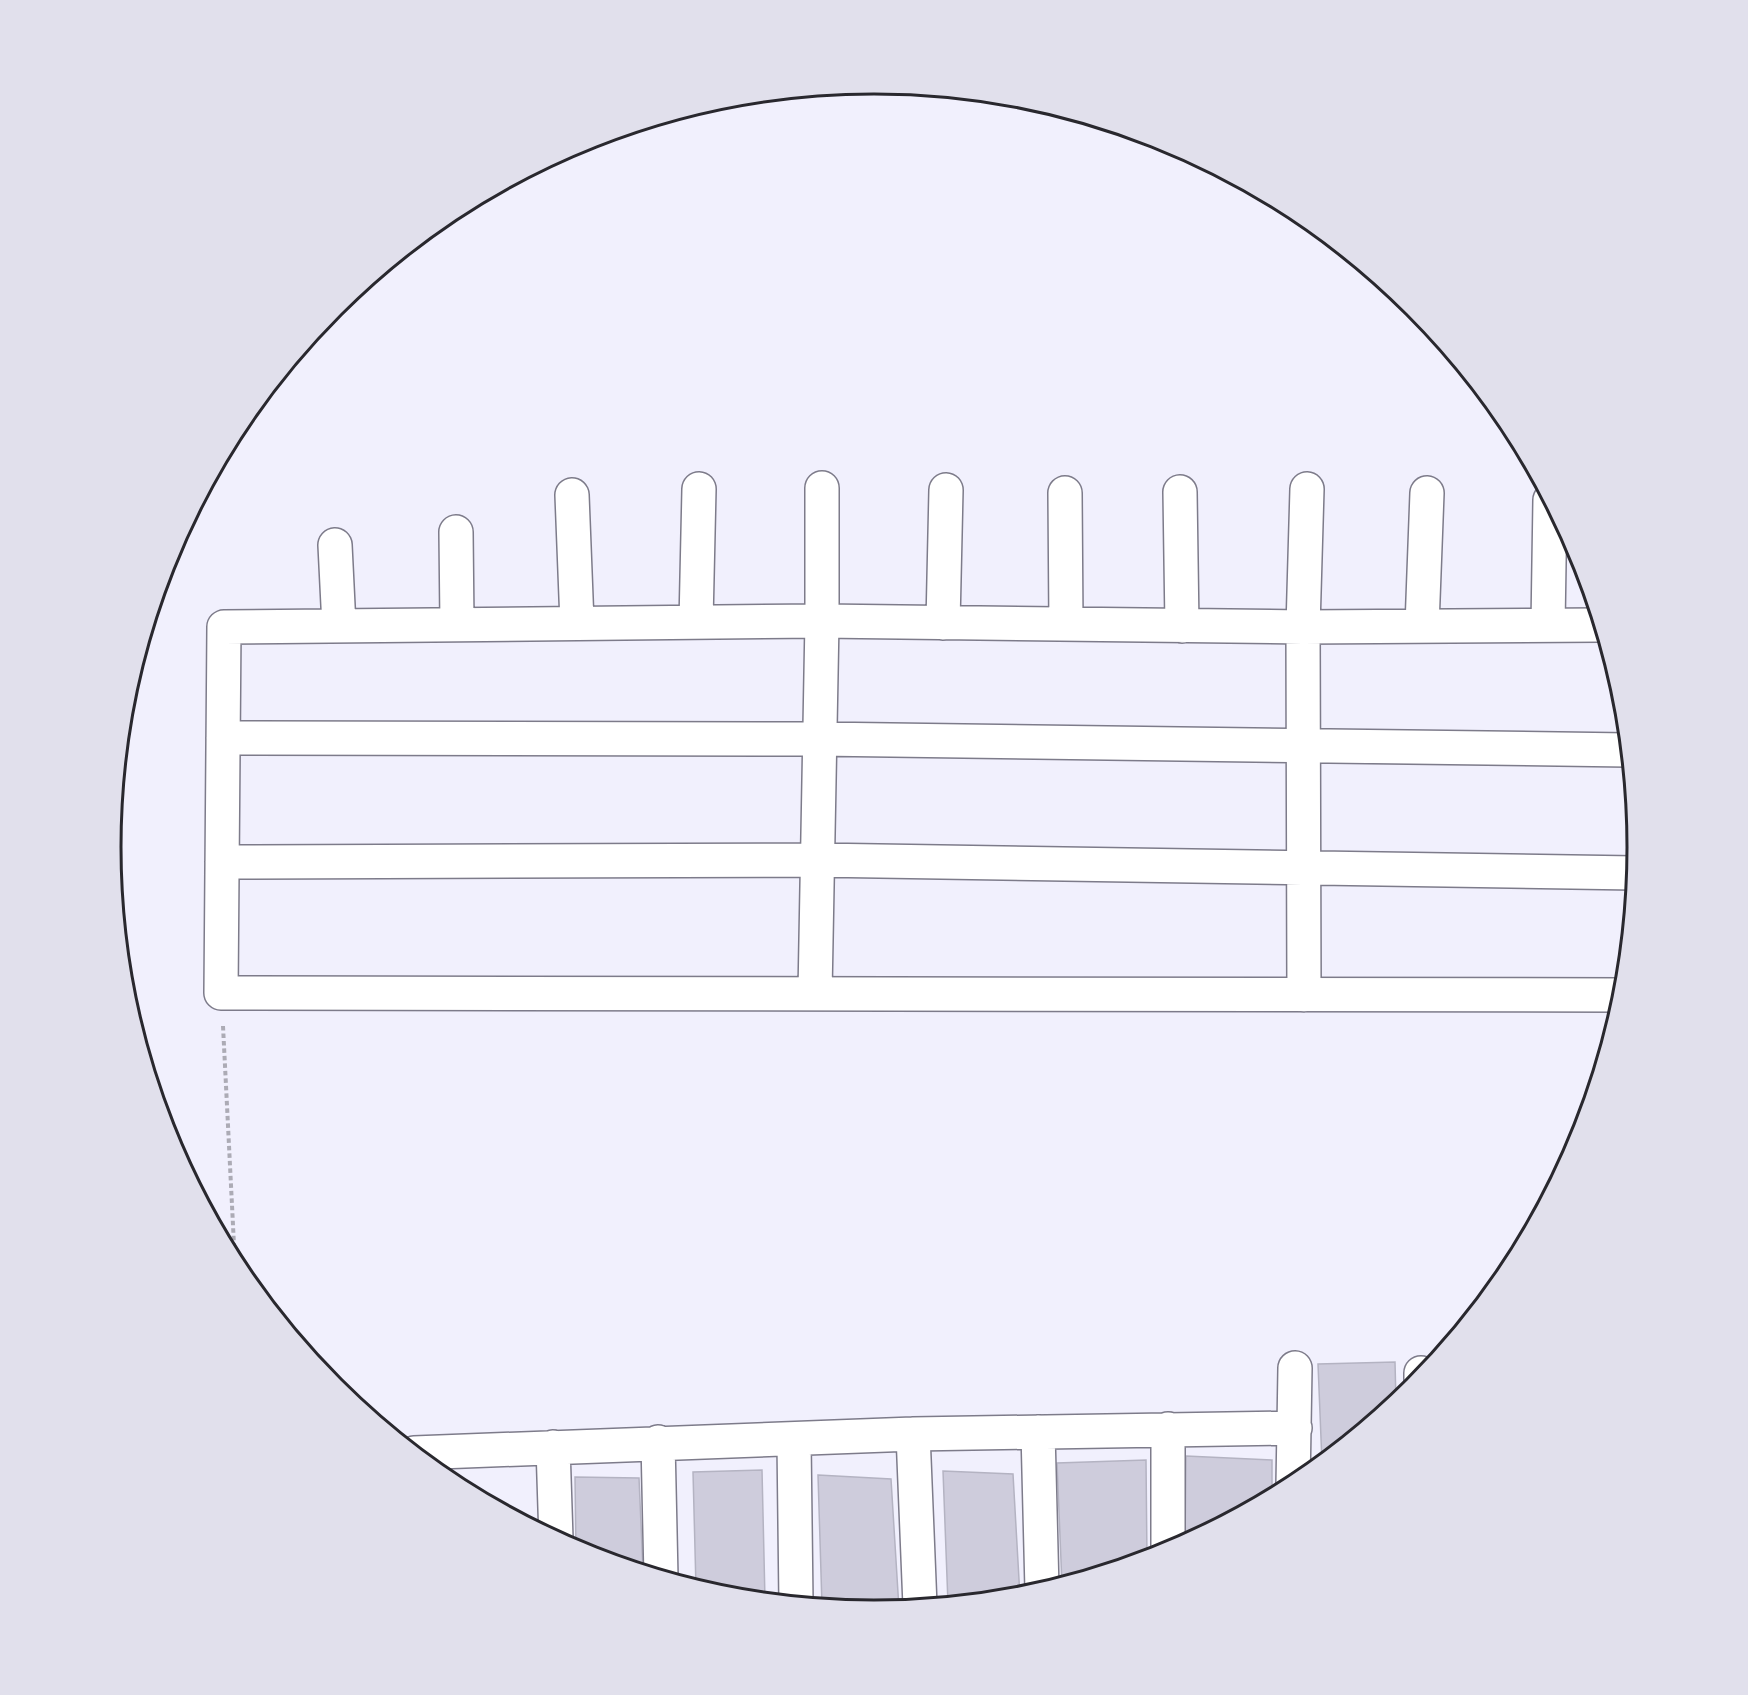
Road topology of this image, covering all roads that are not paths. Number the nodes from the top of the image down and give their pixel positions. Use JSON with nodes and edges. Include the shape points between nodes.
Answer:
{"nodes":[{"id":1,"x":822,"y":488,"type":"dead end"},
{"id":2,"x":699,"y":489,"type":"dead end"},
{"id":3,"x":1307,"y":489,"type":"dead end"},
{"id":4,"x":946,"y":490,"type":"dead end"},
{"id":5,"x":1180,"y":492,"type":"dead end"},
{"id":6,"x":1427,"y":493,"type":"dead end"},
{"id":7,"x":1065,"y":494,"type":"dead end"},
{"id":8,"x":572,"y":495,"type":"dead end"},
{"id":9,"x":1550,"y":516,"type":"edge"},
{"id":10,"x":456,"y":532,"type":"dead end"},
{"id":11,"x":335,"y":545,"type":"dead end"},
{"id":12,"x":822,"y":621,"type":"junction"},
{"id":13,"x":696,"y":622,"type":"junction"},
{"id":14,"x":577,"y":623,"type":"junction"},
{"id":15,"x":943,"y":623,"type":"junction"},
{"id":16,"x":457,"y":624,"type":"junction"},
{"id":17,"x":1066,"y":624,"type":"junction"},
{"id":18,"x":1548,"y":625,"type":"junction"},
{"id":19,"x":1593,"y":625,"type":"edge"},
{"id":20,"x":339,"y":626,"type":"junction"},
{"id":21,"x":1182,"y":626,"type":"junction"},
{"id":22,"x":1422,"y":626,"type":"junction"},
{"id":23,"x":1303,"y":627,"type":"junction"},
{"id":24,"x":223,"y":738,"type":"junction"},
{"id":25,"x":818,"y":739,"type":"junction"},
{"id":26,"x":1303,"y":747,"type":"junction"},
{"id":27,"x":1621,"y":750,"type":"edge"},
{"id":28,"x":818,"y":860,"type":"junction"},
{"id":29,"x":222,"y":862,"type":"junction"},
{"id":30,"x":1303,"y":868,"type":"junction"},
{"id":31,"x":1626,"y":873,"type":"edge"},
{"id":32,"x":814,"y":993,"type":"junction"},
{"id":33,"x":1613,"y":994,"type":"edge"},
{"id":34,"x":1304,"y":995,"type":"junction"},
{"id":35,"x":1295,"y":1368,"type":"dead end"},
{"id":36,"x":1294,"y":1428,"type":"junction"},
{"id":37,"x":1168,"y":1429,"type":"junction"},
{"id":38,"x":1038,"y":1432,"type":"junction"},
{"id":39,"x":913,"y":1434,"type":"junction"},
{"id":40,"x":794,"y":1441,"type":"junction"},
{"id":41,"x":658,"y":1442,"type":"junction"},
{"id":42,"x":553,"y":1447,"type":"junction"},
{"id":43,"x":426,"y":1452,"type":"edge"},
{"id":44,"x":1293,"y":1473,"type":"edge"},
{"id":45,"x":556,"y":1530,"type":"edge"},
{"id":46,"x":1168,"y":1540,"type":"edge"},
{"id":47,"x":661,"y":1570,"type":"edge"},
{"id":48,"x":1042,"y":1581,"type":"edge"},
{"id":49,"x":796,"y":1596,"type":"edge"},
{"id":50,"x":920,"y":1599,"type":"edge"}],
"edges":[{"from":1,"to":12,"type":"street"},
{"from":2,"to":13,"type":"street"},
{"from":3,"to":23,"type":"street"},
{"from":4,"to":15,"type":"street"},
{"from":5,"to":21,"type":"street"},
{"from":6,"to":22,"type":"street"},
{"from":7,"to":17,"type":"street"},
{"from":8,"to":14,"type":"street"},
{"from":9,"to":18,"type":"street"},
{"from":10,"to":16,"type":"street"},
{"from":11,"to":20,"type":"street"},
{"from":12,"to":13,"type":"street"},
{"from":12,"to":15,"type":"street"},
{"from":12,"to":25,"type":"street"},
{"from":13,"to":14,"type":"street"},
{"from":14,"to":16,"type":"street"},
{"from":15,"to":17,"type":"street"},
{"from":16,"to":20,"type":"street"},
{"from":17,"to":21,"type":"street"},
{"from":18,"to":19,"type":"street"},
{"from":18,"to":22,"type":"street"},
{"from":20,"to":24,"type":"street","via":[[224,627]]},
{"from":21,"to":23,"type":"street"},
{"from":22,"to":23,"type":"street"},
{"from":23,"to":26,"type":"street"},
{"from":24,"to":25,"type":"street"},
{"from":24,"to":29,"type":"street"},
{"from":25,"to":26,"type":"street"},
{"from":25,"to":28,"type":"street"},
{"from":26,"to":27,"type":"street"},
{"from":26,"to":30,"type":"street"},
{"from":28,"to":29,"type":"street"},
{"from":28,"to":30,"type":"street"},
{"from":28,"to":32,"type":"street"},
{"from":29,"to":32,"type":"street","via":[[221,993]]},
{"from":30,"to":31,"type":"street"},
{"from":30,"to":34,"type":"street"},
{"from":32,"to":34,"type":"street"},
{"from":33,"to":34,"type":"street"},
{"from":35,"to":36,"type":"street"},
{"from":36,"to":37,"type":"street"},
{"from":36,"to":44,"type":"street"},
{"from":37,"to":38,"type":"street"},
{"from":37,"to":46,"type":"street"},
{"from":38,"to":39,"type":"street"},
{"from":38,"to":48,"type":"street"},
{"from":39,"to":40,"type":"street"},
{"from":39,"to":50,"type":"street"},
{"from":40,"to":41,"type":"street"},
{"from":40,"to":49,"type":"street"},
{"from":41,"to":42,"type":"street"},
{"from":41,"to":47,"type":"street"},
{"from":42,"to":43,"type":"street"},
{"from":42,"to":45,"type":"street"}]}
